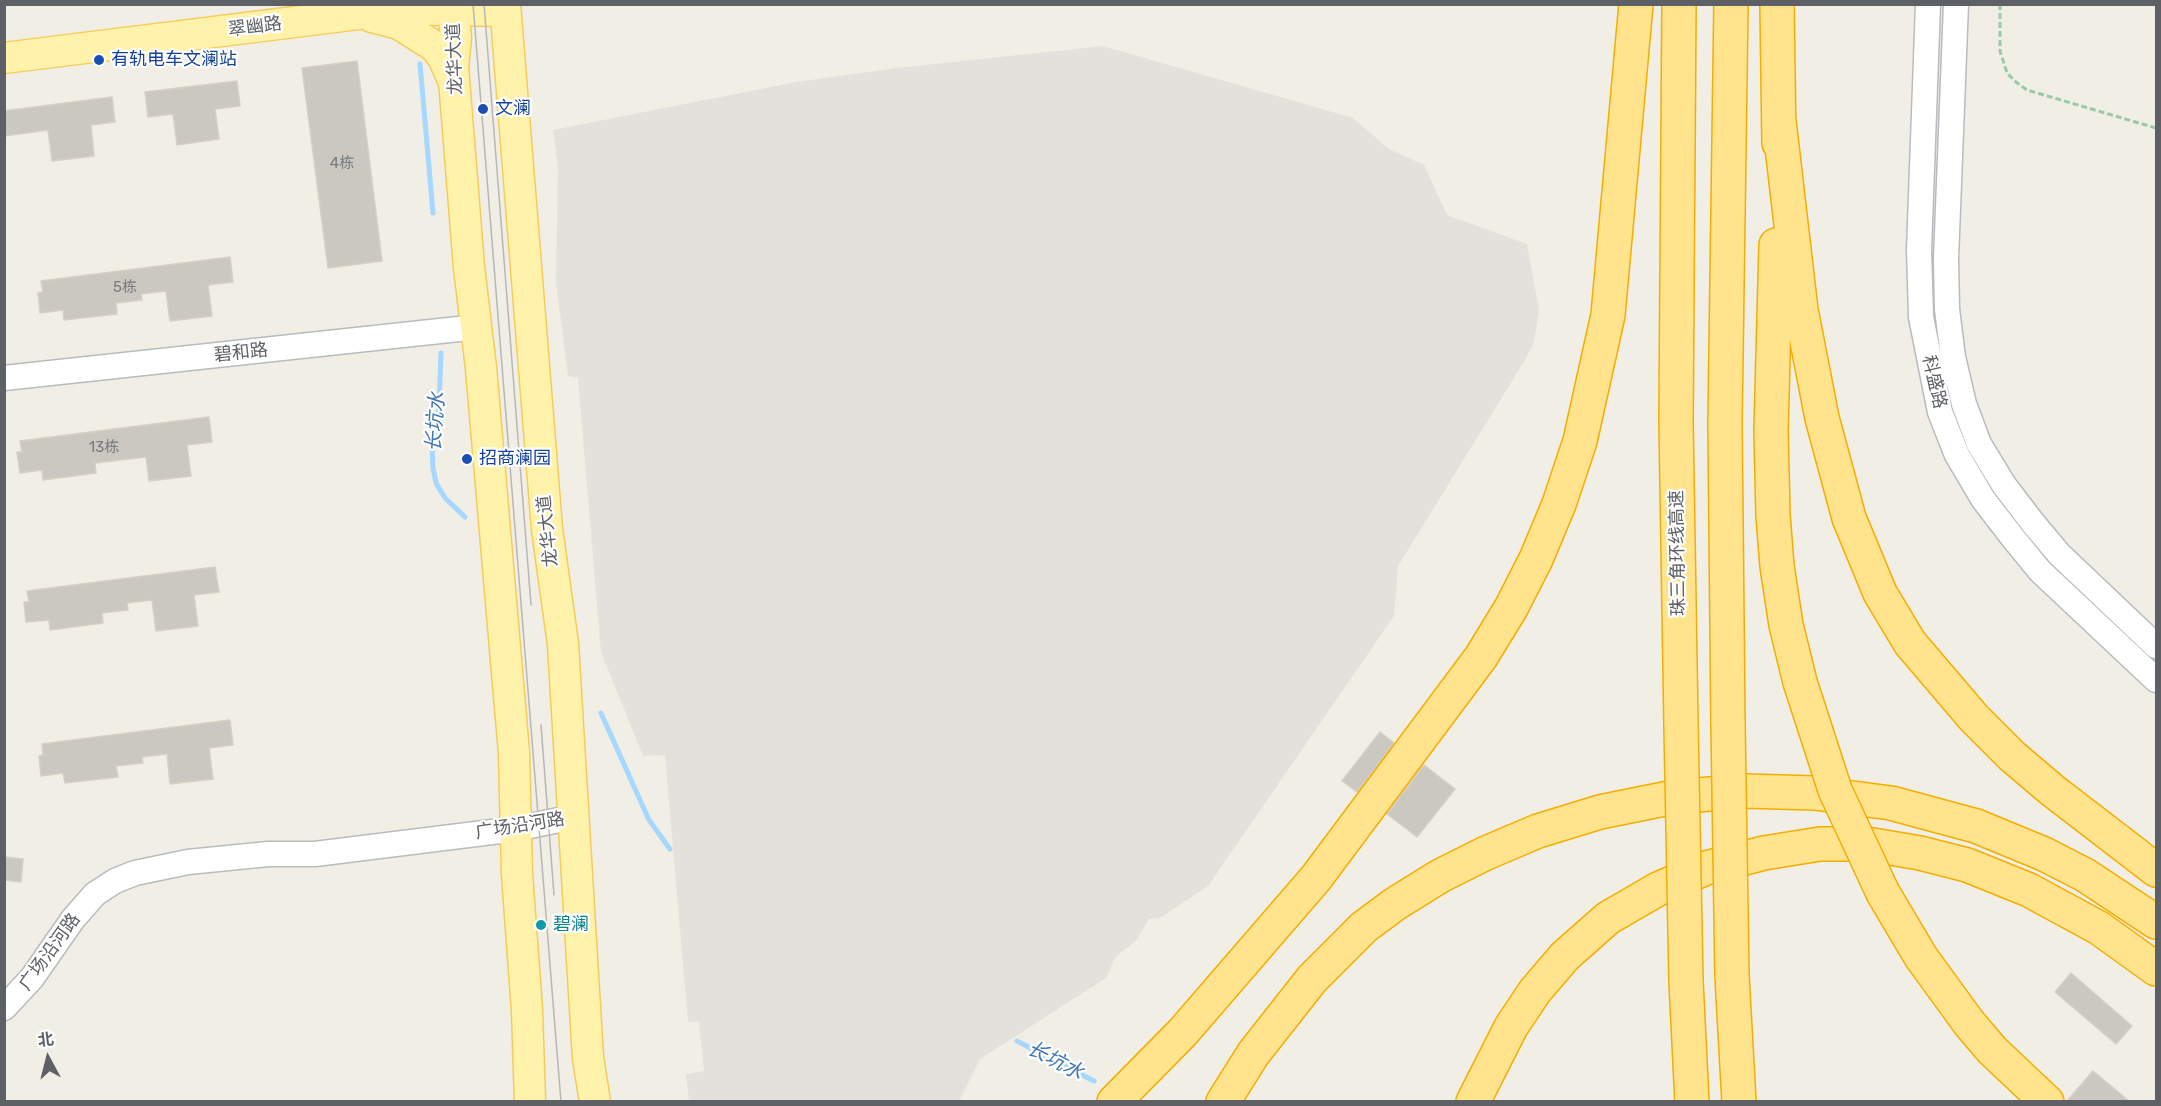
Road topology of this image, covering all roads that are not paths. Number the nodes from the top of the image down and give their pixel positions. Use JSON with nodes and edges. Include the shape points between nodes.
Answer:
{"nodes":[{"id":1,"x":286,"y":4,"type":"edge"},
{"id":2,"x":1636,"y":4,"type":"edge"},
{"id":3,"x":1679,"y":4,"type":"edge"},
{"id":4,"x":1731,"y":4,"type":"edge"},
{"id":5,"x":1777,"y":4,"type":"edge"},
{"id":6,"x":1928,"y":4,"type":"edge"},
{"id":7,"x":1956,"y":4,"type":"edge"},
{"id":8,"x":453,"y":7,"type":"edge"},
{"id":9,"x":505,"y":8,"type":"edge"},
{"id":10,"x":346,"y":16,"type":"junction"},
{"id":11,"x":4,"y":39,"type":"edge"},
{"id":12,"x":4,"y":58,"type":"edge"},
{"id":13,"x":454,"y":85,"type":"junction"},
{"id":14,"x":1779,"y":121,"type":"junction"},
{"id":15,"x":477,"y":327,"type":"junction"},
{"id":16,"x":4,"y":378,"type":"edge"},
{"id":17,"x":2157,"y":646,"type":"edge"},
{"id":18,"x":2157,"y":680,"type":"edge"},
{"id":19,"x":573,"y":817,"type":"junction"},
{"id":20,"x":516,"y":822,"type":"junction"},
{"id":21,"x":2157,"y":870,"type":"edge"},
{"id":22,"x":2157,"y":922,"type":"edge"},
{"id":23,"x":2157,"y":969,"type":"edge"},
{"id":24,"x":4,"y":1008,"type":"edge"},
{"id":25,"x":527,"y":1010,"type":"junction"},
{"id":26,"x":1183,"y":1032,"type":"junction"},
{"id":27,"x":588,"y":1058,"type":"junction"},
{"id":28,"x":530,"y":1101,"type":"edge"},
{"id":29,"x":544,"y":1101,"type":"edge"},
{"id":30,"x":587,"y":1101,"type":"edge"},
{"id":31,"x":595,"y":1101,"type":"edge"},
{"id":32,"x":1114,"y":1101,"type":"edge"},
{"id":33,"x":1146,"y":1101,"type":"edge"},
{"id":34,"x":1223,"y":1101,"type":"edge"},
{"id":35,"x":1473,"y":1101,"type":"edge"},
{"id":36,"x":1692,"y":1101,"type":"edge"},
{"id":37,"x":1739,"y":1101,"type":"edge"},
{"id":38,"x":2047,"y":1101,"type":"edge"}],
"edges":[{"from":1,"to":11,"type":"main road","name":"翠幽路"},
{"from":2,"to":26,"type":"highway","via":[[1608,315],[1580,441],[1536,559],[1481,657],[1438,717],[1316,878]]},
{"from":3,"to":36,"type":"highway","name":"珠三角环线高速","bridge":true,"via":[[1676,421],[1686,981]]},
{"from":4,"to":37,"type":"highway","bridge":true,"via":[[1725,411],[1732,976]]},
{"from":5,"to":14,"type":"highway"},
{"from":6,"to":18,"type":"street","name":"科盛路","via":[[1919,271],[1921,317],[1940,412],[1957,455],[1983,499],[2013,538],[2040,571]]},
{"from":7,"to":17,"type":"street","name":"科盛路","via":[[1946,259],[1953,357],[1964,404],[1979,444],[2033,523],[2059,554]]},
{"from":8,"to":9,"type":"main road","name":"翠幽路"},
{"from":8,"to":10,"type":"main road","name":"翠幽路"},
{"from":8,"to":13,"type":"main road","name":"龙华大道"},
{"from":9,"to":19,"type":"main road","name":"龙华大道","via":[[546,529],[563,644]]},
{"from":10,"to":12,"type":"main road","name":"翠幽路"},
{"from":10,"to":13,"type":"main road","via":[[384,19],[412,31],[443,57]]},
{"from":13,"to":15,"type":"main road","name":"龙华大道"},
{"from":14,"to":21,"type":"highway","via":[[1801,310],[1822,418],[1850,518],[1880,593],[1910,643],[2012,756]]},
{"from":14,"to":38,"type":"highway","bridge":true,"via":[[1771,431],[1773,515],[1784,615],[1800,682],[1835,790],[1883,893],[1921,957],[1969,1023]]},
{"from":15,"to":16,"type":"street","name":"碧和路"},
{"from":15,"to":20,"type":"main road","name":"龙华大道","via":[[514,753]]},
{"from":19,"to":20,"type":"street","name":"广场沿河路"},
{"from":19,"to":27,"type":"main road","name":"龙华大道"},
{"from":20,"to":24,"type":"street","name":"广场沿河路","via":[[314,841],[268,854],[155,868],[115,881],[95,894],[73,919],[32,978]]},
{"from":20,"to":25,"type":"main road","name":"龙华大道"},
{"from":22,"to":34,"type":"highway","via":[[2085,874],[2044,854],[1976,826],[1892,803],[1814,793],[1746,791],[1664,799],[1600,812],[1538,831],[1486,852],[1395,904],[1364,927],[1312,980],[1253,1054]]},
{"from":23,"to":35,"type":"highway","via":[[2099,928],[2029,890],[1967,865],[1867,844],[1820,844],[1764,853],[1706,868],[1608,918],[1565,956],[1535,991],[1511,1027]]},
{"from":25,"to":28,"type":"main road","name":"龙华大道"},
{"from":25,"to":29,"type":"main road","name":"龙华大道"},
{"from":26,"to":32,"type":"highway"},
{"from":26,"to":33,"type":"highway"},
{"from":27,"to":30,"type":"main road","name":"龙华大道"},
{"from":27,"to":31,"type":"main road","name":"龙华大道"}]}
